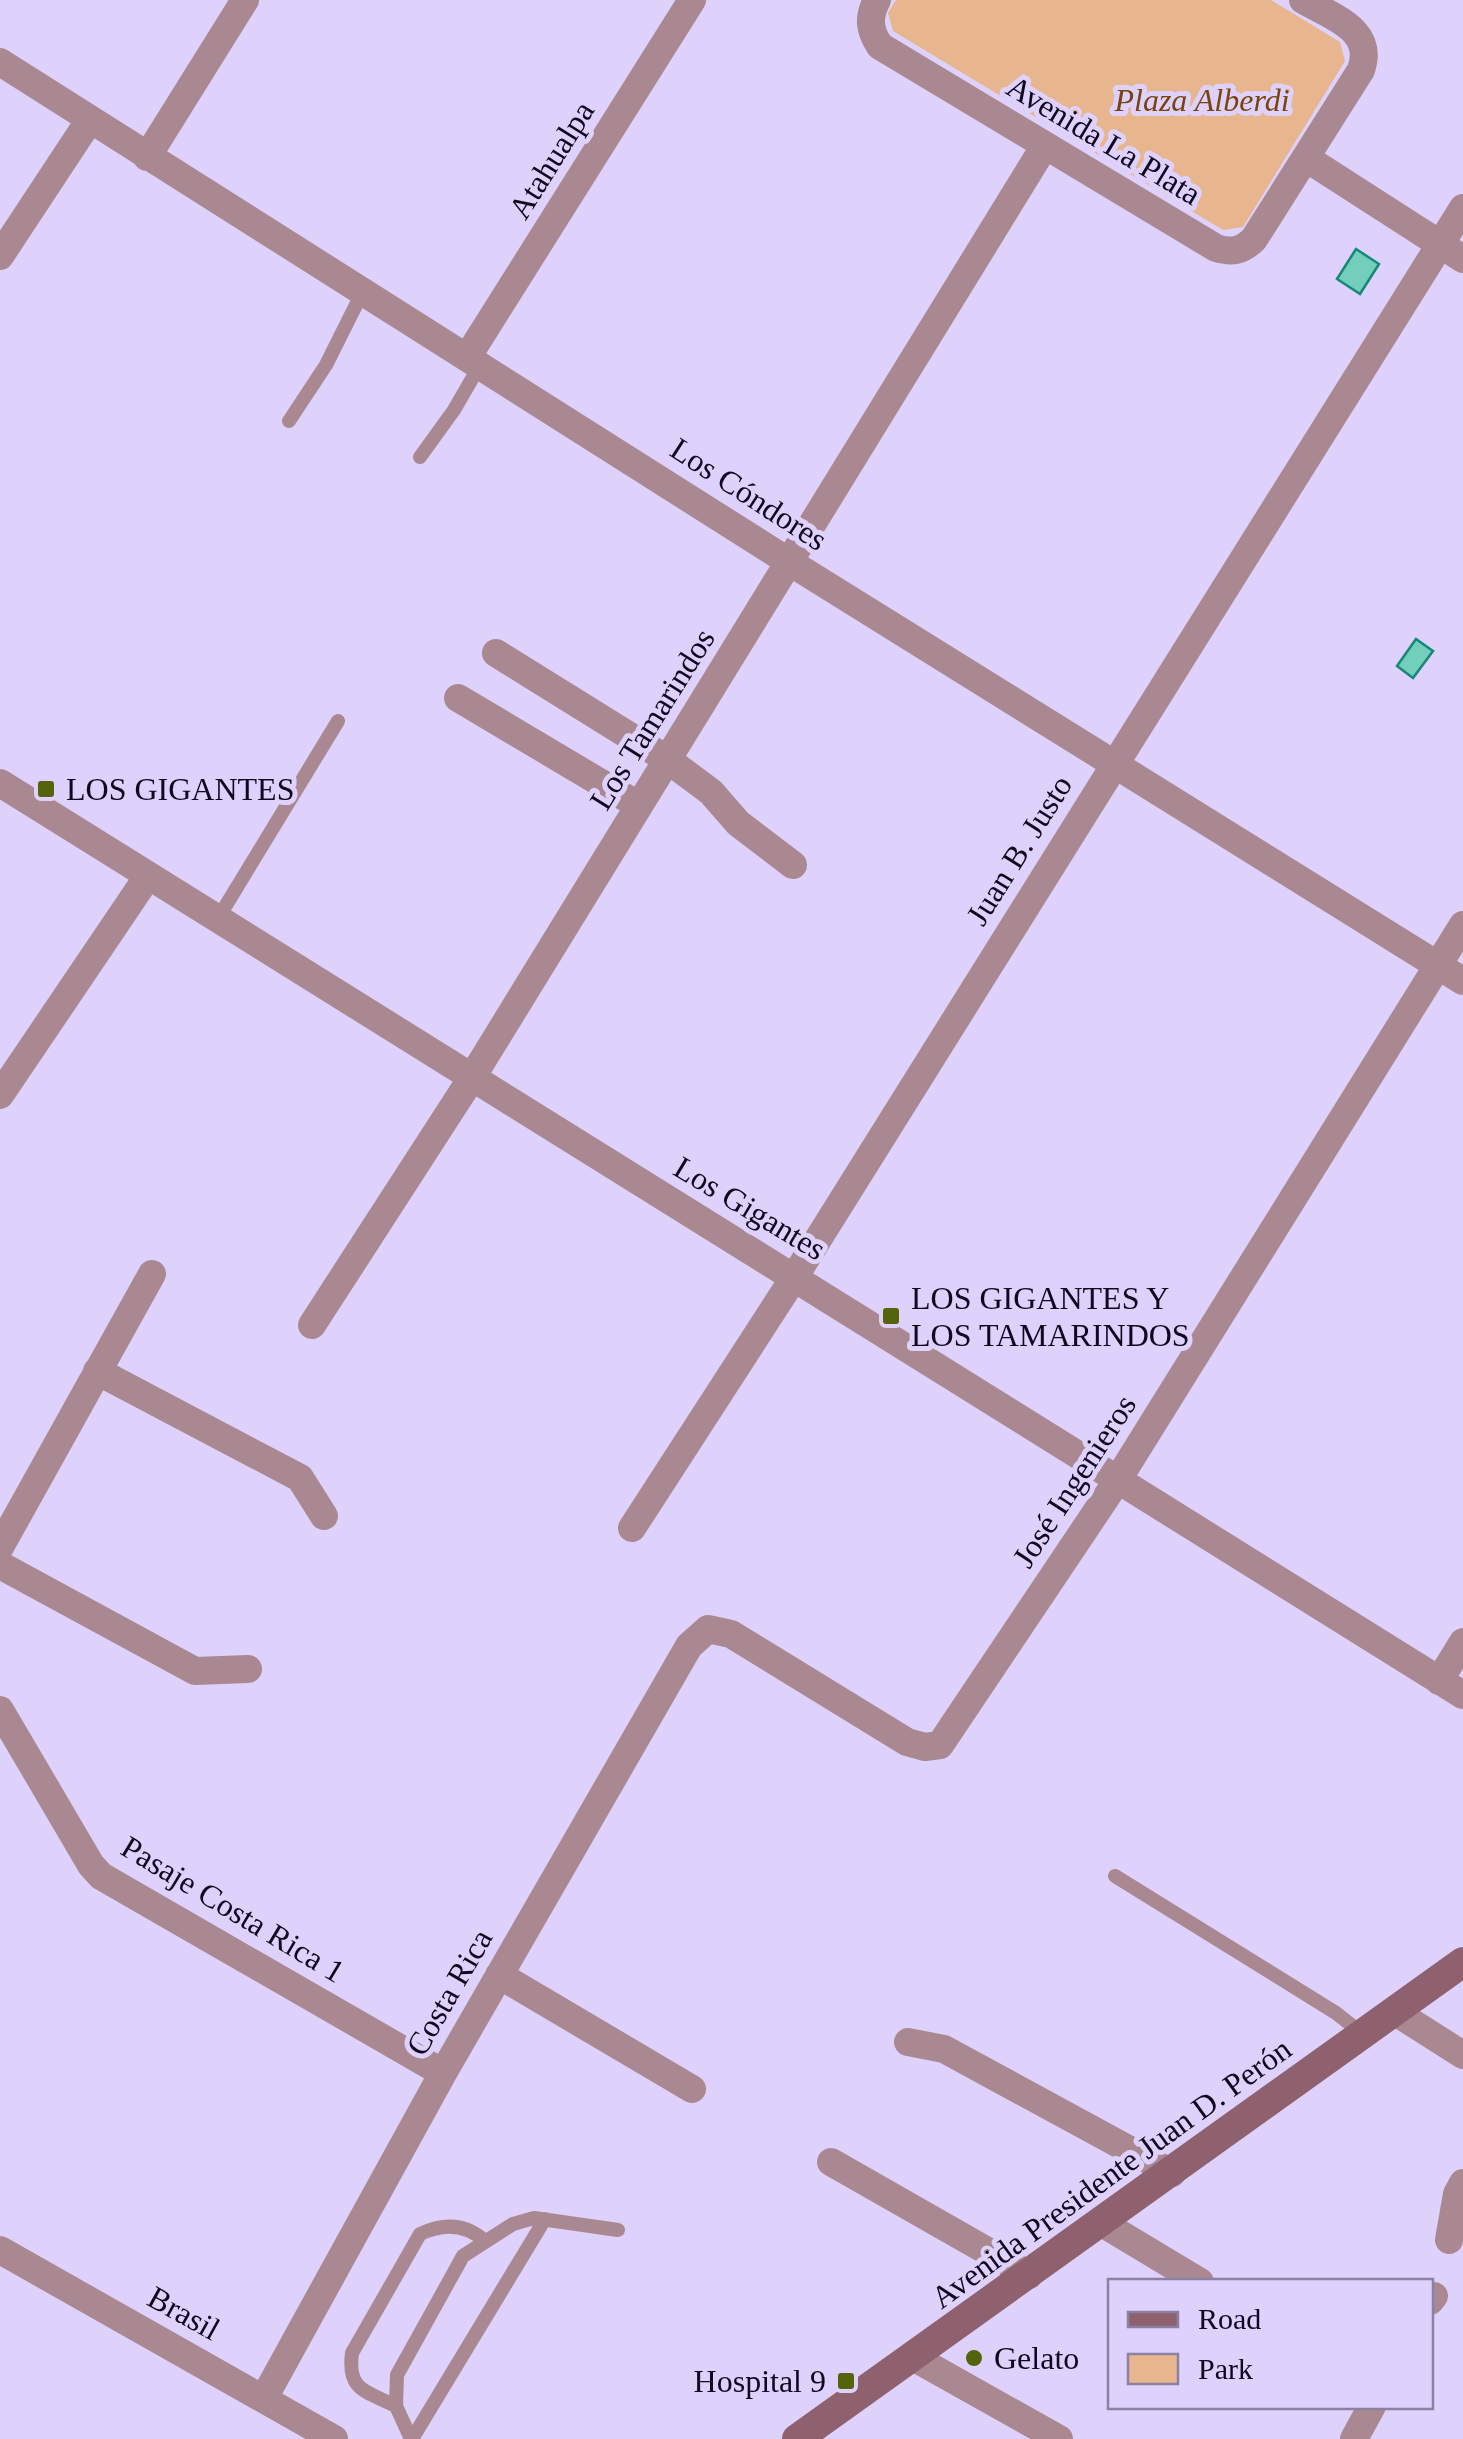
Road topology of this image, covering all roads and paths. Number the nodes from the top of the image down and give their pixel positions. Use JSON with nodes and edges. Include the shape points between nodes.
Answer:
{"nodes":[{"id":1,"x":245,"y":0,"type":"edge"},
{"id":2,"x":692,"y":0,"type":"edge"},
{"id":3,"x":877,"y":0,"type":"edge"},
{"id":4,"x":1302,"y":0,"type":"edge"},
{"id":5,"x":0,"y":62,"type":"edge"},
{"id":6,"x":89,"y":121,"type":"junction"},
{"id":7,"x":1044,"y":147,"type":"junction"},
{"id":8,"x":147,"y":157,"type":"junction"},
{"id":9,"x":1306,"y":158,"type":"junction"},
{"id":10,"x":1463,"y":208,"type":"edge"},
{"id":11,"x":1451,"y":252,"type":"edge"},
{"id":12,"x":0,"y":256,"type":"edge"},
{"id":13,"x":364,"y":290,"type":"junction"},
{"id":14,"x":474,"y":360,"type":"junction"},
{"id":15,"x":289,"y":421,"type":"dead end"},
{"id":16,"x":420,"y":457,"type":"dead end"},
{"id":17,"x":791,"y":563,"type":"junction"},
{"id":18,"x":496,"y":654,"type":"dead end"},
{"id":19,"x":458,"y":698,"type":"dead end"},
{"id":20,"x":338,"y":721,"type":"dead end"},
{"id":21,"x":668,"y":760,"type":"junction"},
{"id":22,"x":1114,"y":764,"type":"junction"},
{"id":23,"x":0,"y":784,"type":"edge"},
{"id":24,"x":638,"y":806,"type":"junction"},
{"id":25,"x":794,"y":865,"type":"dead end"},
{"id":26,"x":148,"y":876,"type":"junction"},
{"id":27,"x":217,"y":920,"type":"junction"},
{"id":28,"x":1463,"y":925,"type":"edge"},
{"id":29,"x":1438,"y":966,"type":"junction"},
{"id":30,"x":1463,"y":982,"type":"edge"},
{"id":31,"x":471,"y":1079,"type":"junction"},
{"id":32,"x":0,"y":1095,"type":"edge"},
{"id":33,"x":152,"y":1274,"type":"dead end"},
{"id":34,"x":795,"y":1276,"type":"junction"},
{"id":35,"x":312,"y":1326,"type":"dead end"},
{"id":36,"x":98,"y":1372,"type":"junction"},
{"id":37,"x":1117,"y":1482,"type":"junction"},
{"id":38,"x":324,"y":1516,"type":"dead end"},
{"id":39,"x":632,"y":1528,"type":"dead end"},
{"id":40,"x":0,"y":1547,"type":"edge"},
{"id":41,"x":0,"y":1566,"type":"edge"},
{"id":42,"x":708,"y":1630,"type":"joint"},
{"id":43,"x":1463,"y":1642,"type":"edge"},
{"id":44,"x":248,"y":1669,"type":"dead end"},
{"id":45,"x":1451,"y":1688,"type":"edge"},
{"id":46,"x":0,"y":1710,"type":"edge"},
{"id":47,"x":1116,"y":1876,"type":"dead end"},
{"id":48,"x":1463,"y":1962,"type":"edge"},
{"id":49,"x":499,"y":1975,"type":"junction"},
{"id":50,"x":1396,"y":2012,"type":"junction"},
{"id":51,"x":1364,"y":2035,"type":"junction"},
{"id":52,"x":908,"y":2042,"type":"dead end"},
{"id":53,"x":1463,"y":2056,"type":"edge"},
{"id":54,"x":443,"y":2073,"type":"junction"},
{"id":55,"x":692,"y":2089,"type":"dead end"},
{"id":56,"x":831,"y":2162,"type":"dead end"},
{"id":57,"x":1172,"y":2173,"type":"junction"},
{"id":58,"x":1463,"y":2184,"type":"edge"},
{"id":59,"x":545,"y":2219,"type":"junction"},
{"id":60,"x":1102,"y":2224,"type":"junction"},
{"id":61,"x":618,"y":2230,"type":"dead end"},
{"id":62,"x":1450,"y":2240,"type":"dead end"},
{"id":63,"x":484,"y":2241,"type":"junction"},
{"id":64,"x":0,"y":2250,"type":"edge"},
{"id":65,"x":1029,"y":2275,"type":"junction"},
{"id":66,"x":1195,"y":2279,"type":"edge"},
{"id":67,"x":913,"y":2358,"type":"junction"},
{"id":68,"x":264,"y":2398,"type":"junction"},
{"id":69,"x":396,"y":2406,"type":"junction"},
{"id":70,"x":1370,"y":2409,"type":"edge"},
{"id":71,"x":334,"y":2439,"type":"edge"},
{"id":72,"x":412,"y":2439,"type":"edge"},
{"id":73,"x":797,"y":2439,"type":"edge"},
{"id":74,"x":1059,"y":2439,"type":"edge"},
{"id":75,"x":1354,"y":2439,"type":"edge"}],
"edges":[{"from":1,"to":8,"type":"street"},
{"from":2,"to":14,"type":"street","name":"Atahualpa"},
{"from":3,"to":7,"type":"street","name":"Avenida La Plata","via":[[870,18],[880,46]]},
{"from":4,"to":9,"type":"street","name":"Avenida La Plata","via":[[1353,30],[1366,48],[1361,70]]},
{"from":5,"to":6,"type":"street","name":"Los Cóndores"},
{"from":6,"to":8,"type":"street","name":"Los Cóndores"},
{"from":6,"to":12,"type":"street"},
{"from":7,"to":9,"type":"street","name":"Avenida La Plata","via":[[1227,252],[1254,239]]},
{"from":7,"to":17,"type":"street","name":"Los Tamarindos"},
{"from":8,"to":13,"type":"street","name":"Los Cóndores"},
{"from":9,"to":11,"type":"street"},
{"from":10,"to":11,"type":"street","name":"Juan B. Justo"},
{"from":11,"to":22,"type":"street","name":"Juan B. Justo"},
{"from":13,"to":14,"type":"street","name":"Los Cóndores"},
{"from":13,"to":15,"type":"lane"},
{"from":14,"to":16,"type":"lane","via":[[454,410]]},
{"from":14,"to":17,"type":"street","name":"Los Cóndores"},
{"from":17,"to":21,"type":"street","name":"Los Tamarindos"},
{"from":17,"to":22,"type":"street","name":"Los Cóndores"},
{"from":18,"to":21,"type":"street"},
{"from":19,"to":24,"type":"street"},
{"from":20,"to":27,"type":"lane"},
{"from":21,"to":24,"type":"street","name":"Los Tamarindos"},
{"from":21,"to":25,"type":"street"},
{"from":22,"to":29,"type":"street","name":"Los Cóndores"},
{"from":22,"to":34,"type":"street","name":"Juan B. Justo"},
{"from":23,"to":26,"type":"street","name":"Los Gigantes"},
{"from":24,"to":31,"type":"street","name":"Los Tamarindos"},
{"from":26,"to":27,"type":"street","name":"Los Gigantes"},
{"from":26,"to":32,"type":"street"},
{"from":27,"to":31,"type":"street","name":"Los Gigantes"},
{"from":28,"to":29,"type":"street","name":"José Ingenieros"},
{"from":29,"to":30,"type":"street","name":"Los Cóndores"},
{"from":29,"to":37,"type":"street","name":"José Ingenieros"},
{"from":31,"to":34,"type":"street","name":"Los Gigantes"},
{"from":31,"to":35,"type":"street","name":"Los Tamarindos"},
{"from":33,"to":36,"type":"street"},
{"from":34,"to":37,"type":"street","name":"Los Gigantes"},
{"from":34,"to":39,"type":"street","name":"Juan B. Justo"},
{"from":36,"to":38,"type":"street","via":[[300,1478]]},
{"from":36,"to":40,"type":"street"},
{"from":37,"to":42,"type":"street","name":"José Ingenieros","via":[[940,1746],[907,1742],[731,1634]]},
{"from":37,"to":45,"type":"street","name":"Los Gigantes"},
{"from":41,"to":44,"type":"street","via":[[195,1671]]},
{"from":42,"to":49,"type":"street","name":"Costa Rica","via":[[689,1646]]},
{"from":43,"to":45,"type":"street"},
{"from":46,"to":54,"type":"street","name":"Pasaje Costa Rica 1","via":[[101,1876]]},
{"from":47,"to":51,"type":"lane"},
{"from":48,"to":50,"type":"main road","name":"Avenida Presidente Juan D. Perón"},
{"from":49,"to":54,"type":"street","name":"Costa Rica"},
{"from":49,"to":55,"type":"street"},
{"from":50,"to":51,"type":"main road","name":"Avenida Presidente Juan D. Perón"},
{"from":50,"to":53,"type":"street"},
{"from":51,"to":57,"type":"main road","name":"Avenida Presidente Juan D. Perón"},
{"from":52,"to":57,"type":"street","via":[[944,2049]]},
{"from":54,"to":68,"type":"street","name":"Costa Rica"},
{"from":56,"to":65,"type":"street"},
{"from":57,"to":60,"type":"main road","name":"Avenida Presidente Juan D. Perón"},
{"from":58,"to":62,"type":"street"},
{"from":59,"to":61,"type":"lane"},
{"from":59,"to":63,"type":"lane","via":[[512,2224]]},
{"from":59,"to":72,"type":"lane"},
{"from":60,"to":65,"type":"main road","name":"Avenida Presidente Juan D. Perón"},
{"from":60,"to":66,"type":"street"},
{"from":63,"to":69,"type":"lane","via":[[463,2256],[396,2375]]},
{"from":63,"to":69,"type":"lane","via":[[454,2226],[420,2234],[352,2353],[355,2385]]},
{"from":64,"to":68,"type":"street","name":"Brasil"},
{"from":65,"to":67,"type":"main road","name":"Avenida Presidente Juan D. Perón"},
{"from":67,"to":73,"type":"main road","name":"Avenida Presidente Juan D. Perón"},
{"from":67,"to":74,"type":"street"},
{"from":68,"to":71,"type":"street","name":"Brasil"},
{"from":69,"to":72,"type":"lane"},
{"from":70,"to":75,"type":"street"}]}
